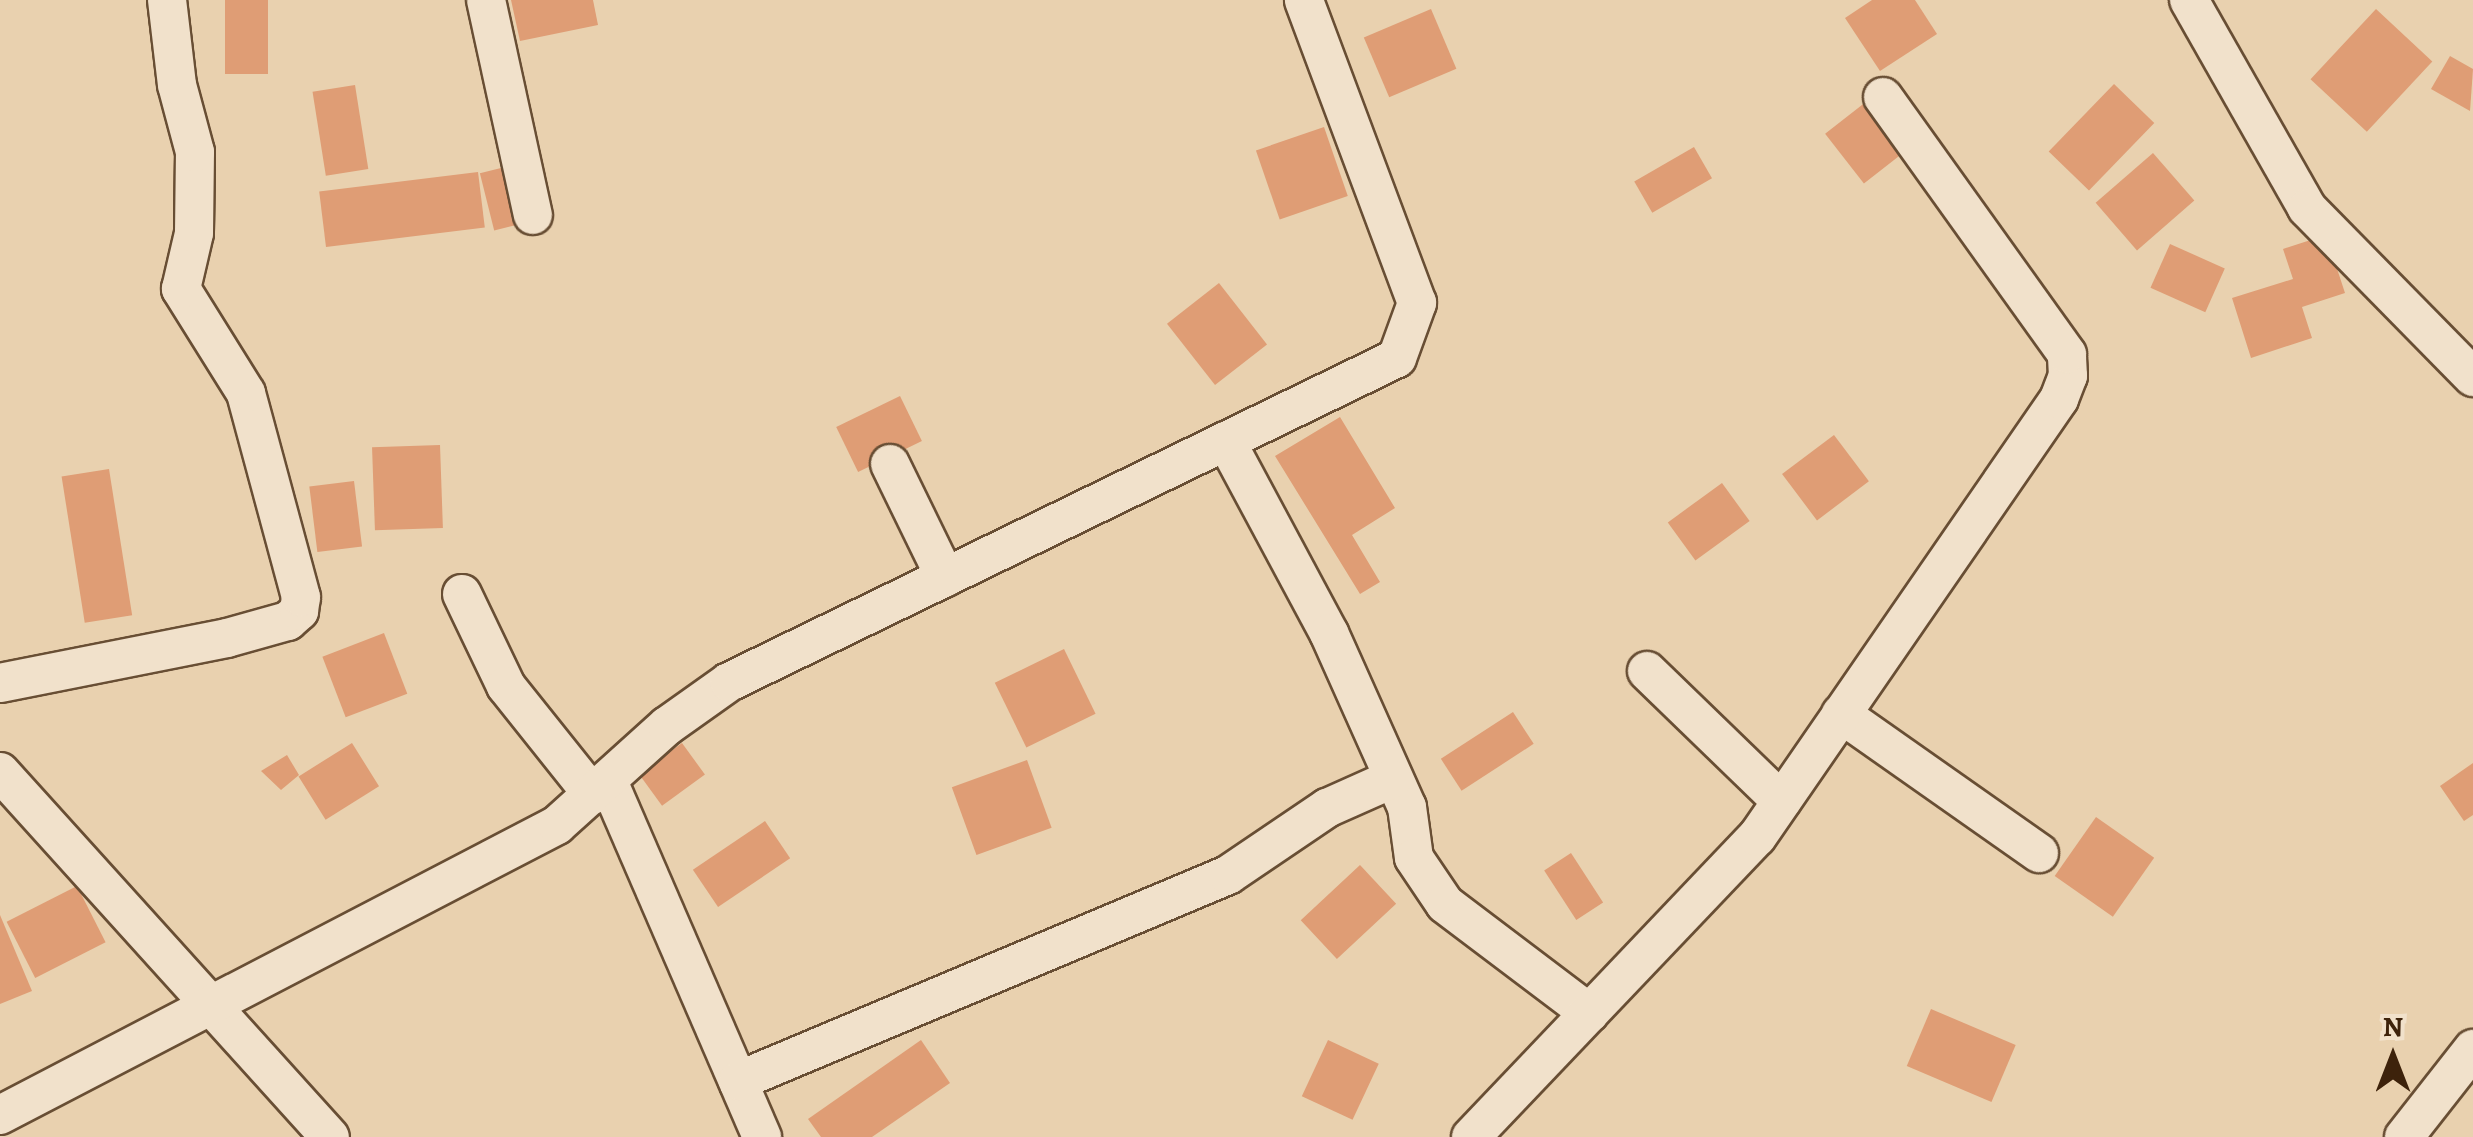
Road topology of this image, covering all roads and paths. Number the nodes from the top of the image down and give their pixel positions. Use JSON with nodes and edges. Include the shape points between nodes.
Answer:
{"nodes":[{"id":1,"x":167,"y":0,"type":"edge"},
{"id":2,"x":486,"y":0,"type":"edge"},
{"id":3,"x":1304,"y":0,"type":"edge"},
{"id":4,"x":2188,"y":0,"type":"edge"},
{"id":5,"x":1883,"y":97,"type":"dead end"},
{"id":6,"x":534,"y":215,"type":"dead end"},
{"id":7,"x":2473,"y":378,"type":"edge"},
{"id":8,"x":1226,"y":440,"type":"junction"},
{"id":9,"x":890,"y":464,"type":"dead end"},
{"id":10,"x":945,"y":577,"type":"junction"},
{"id":11,"x":462,"y":594,"type":"dead end"},
{"id":12,"x":1647,"y":670,"type":"dead end"},
{"id":13,"x":0,"y":683,"type":"edge"},
{"id":14,"x":1842,"y":714,"type":"junction"},
{"id":15,"x":0,"y":772,"type":"edge"},
{"id":16,"x":1392,"y":779,"type":"junction"},
{"id":17,"x":601,"y":788,"type":"junction"},
{"id":18,"x":1780,"y":802,"type":"junction"},
{"id":19,"x":2038,"y":853,"type":"dead end"},
{"id":20,"x":212,"y":1000,"type":"junction"},
{"id":21,"x":1589,"y":1012,"type":"junction"},
{"id":22,"x":2473,"y":1048,"type":"edge"},
{"id":23,"x":738,"y":1081,"type":"junction"},
{"id":24,"x":0,"y":1115,"type":"edge"},
{"id":25,"x":330,"y":1137,"type":"edge"},
{"id":26,"x":762,"y":1137,"type":"edge"},
{"id":27,"x":1471,"y":1137,"type":"edge"},
{"id":28,"x":2404,"y":1137,"type":"edge"}],
"edges":[{"from":1,"to":13,"type":"street","via":[[177,85],[195,152],[194,233],[181,290],[246,393],[301,597],[299,611],[288,621],[227,638]]},
{"from":2,"to":6,"type":"street"},
{"from":3,"to":8,"type":"street","via":[[1418,304],[1397,358]]},
{"from":4,"to":7,"type":"street","via":[[2306,208]]},
{"from":5,"to":14,"type":"street","via":[[2067,354],[2068,376],[2059,400]]},
{"from":8,"to":10,"type":"street"},
{"from":8,"to":16,"type":"street","via":[[1330,633]]},
{"from":9,"to":10,"type":"street"},
{"from":10,"to":17,"type":"street","via":[[729,682]]},
{"from":11,"to":17,"type":"street","via":[[506,686]]},
{"from":12,"to":18,"type":"street"},
{"from":14,"to":18,"type":"street"},
{"from":14,"to":19,"type":"street"},
{"from":15,"to":20,"type":"street"},
{"from":16,"to":21,"type":"street","via":[[1407,806],[1414,858],[1445,904]]},
{"from":16,"to":23,"type":"street","via":[[1328,808],[1228,875]]},
{"from":17,"to":20,"type":"street","via":[[510,852]]},
{"from":17,"to":23,"type":"street"},
{"from":18,"to":21,"type":"street","via":[[1756,837]]},
{"from":20,"to":24,"type":"street"},
{"from":20,"to":25,"type":"street"},
{"from":21,"to":27,"type":"street"},
{"from":22,"to":28,"type":"street"},
{"from":23,"to":26,"type":"street"}]}
